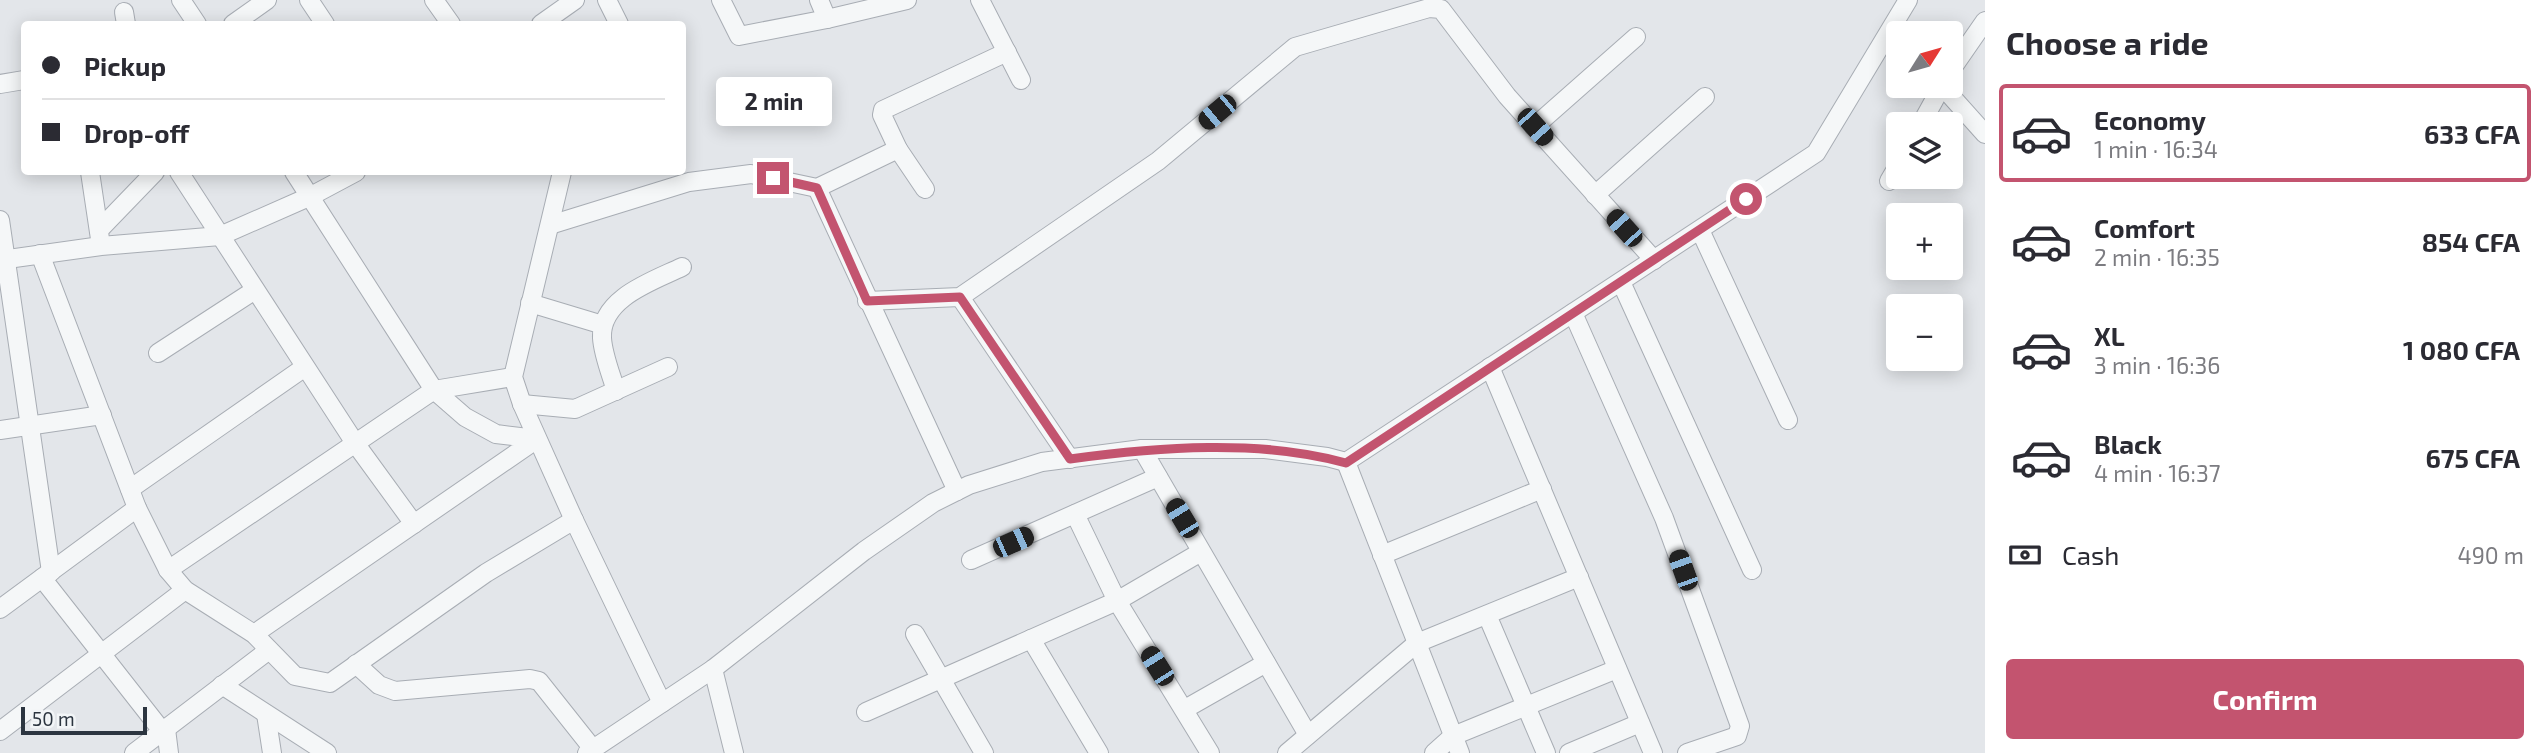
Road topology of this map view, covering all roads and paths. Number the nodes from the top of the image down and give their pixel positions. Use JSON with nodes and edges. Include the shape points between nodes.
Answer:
{"nodes":[{"id":1,"x":181,"y":0,"type":"edge"},
{"id":2,"x":267,"y":0,"type":"edge"},
{"id":3,"x":309,"y":0,"type":"edge"},
{"id":4,"x":434,"y":0,"type":"edge"},
{"id":5,"x":575,"y":0,"type":"edge"},
{"id":6,"x":607,"y":0,"type":"edge"},
{"id":7,"x":721,"y":0,"type":"edge"},
{"id":8,"x":819,"y":0,"type":"edge"},
{"id":9,"x":907,"y":0,"type":"edge"},
{"id":10,"x":980,"y":0,"type":"edge"},
{"id":11,"x":1908,"y":0,"type":"edge"},
{"id":12,"x":827,"y":19,"type":"junction"},
{"id":13,"x":195,"y":21,"type":"edge"},
{"id":14,"x":237,"y":21,"type":"edge"},
{"id":15,"x":320,"y":21,"type":"edge"},
{"id":16,"x":449,"y":21,"type":"edge"},
{"id":17,"x":545,"y":21,"type":"edge"},
{"id":18,"x":618,"y":21,"type":"edge"},
{"id":19,"x":1985,"y":21,"type":"edge"},
{"id":20,"x":1636,"y":37,"type":"dead end"},
{"id":21,"x":1964,"y":51,"type":"edge"},
{"id":22,"x":1007,"y":52,"type":"junction"},
{"id":23,"x":21,"y":80,"type":"edge"},
{"id":24,"x":1021,"y":80,"type":"dead end"},
{"id":25,"x":0,"y":84,"type":"edge"},
{"id":26,"x":1705,"y":97,"type":"dead end"},
{"id":27,"x":1953,"y":98,"type":"edge"},
{"id":28,"x":1535,"y":127,"type":"junction"},
{"id":29,"x":1985,"y":134,"type":"edge"},
{"id":30,"x":898,"y":149,"type":"junction"},
{"id":31,"x":90,"y":175,"type":"edge"},
{"id":32,"x":148,"y":175,"type":"edge"},
{"id":33,"x":180,"y":175,"type":"edge"},
{"id":34,"x":297,"y":175,"type":"edge"},
{"id":35,"x":350,"y":175,"type":"edge"},
{"id":36,"x":561,"y":175,"type":"edge"},
{"id":37,"x":817,"y":188,"type":"junction"},
{"id":38,"x":925,"y":189,"type":"dead end"},
{"id":39,"x":1595,"y":195,"type":"junction"},
{"id":40,"x":310,"y":196,"type":"junction"},
{"id":41,"x":0,"y":220,"type":"edge"},
{"id":42,"x":550,"y":225,"type":"junction"},
{"id":43,"x":1700,"y":230,"type":"junction"},
{"id":44,"x":220,"y":236,"type":"junction"},
{"id":45,"x":100,"y":238,"type":"junction"},
{"id":46,"x":40,"y":254,"type":"junction"},
{"id":47,"x":3,"y":260,"type":"edge"},
{"id":48,"x":1654,"y":260,"type":"junction"},
{"id":49,"x":682,"y":267,"type":"dead end"},
{"id":50,"x":1621,"y":282,"type":"junction"},
{"id":51,"x":255,"y":290,"type":"junction"},
{"id":52,"x":960,"y":297,"type":"junction"},
{"id":53,"x":867,"y":301,"type":"junction"},
{"id":54,"x":530,"y":303,"type":"junction"},
{"id":55,"x":1573,"y":313,"type":"junction"},
{"id":56,"x":603,"y":325,"type":"junction"},
{"id":57,"x":158,"y":352,"type":"dead end"},
{"id":58,"x":305,"y":367,"type":"junction"},
{"id":59,"x":668,"y":367,"type":"dead end"},
{"id":60,"x":1490,"y":368,"type":"junction"},
{"id":61,"x":513,"y":377,"type":"junction"},
{"id":62,"x":434,"y":390,"type":"junction"},
{"id":63,"x":616,"y":391,"type":"junction"},
{"id":64,"x":522,"y":404,"type":"junction"},
{"id":65,"x":102,"y":415,"type":"junction"},
{"id":66,"x":1788,"y":420,"type":"dead end"},
{"id":67,"x":30,"y":425,"type":"junction"},
{"id":68,"x":0,"y":430,"type":"edge"},
{"id":69,"x":537,"y":439,"type":"junction"},
{"id":70,"x":355,"y":443,"type":"junction"},
{"id":71,"x":1142,"y":449,"type":"junction"},
{"id":72,"x":1070,"y":459,"type":"junction"},
{"id":73,"x":1346,"y":463,"type":"junction"},
{"id":74,"x":1158,"y":477,"type":"junction"},
{"id":75,"x":130,"y":489,"type":"junction"},
{"id":76,"x":1542,"y":489,"type":"junction"},
{"id":77,"x":957,"y":491,"type":"junction"},
{"id":78,"x":137,"y":508,"type":"junction"},
{"id":79,"x":1075,"y":514,"type":"junction"},
{"id":80,"x":574,"y":520,"type":"junction"},
{"id":81,"x":414,"y":524,"type":"junction"},
{"id":82,"x":1201,"y":552,"type":"junction"},
{"id":83,"x":1382,"y":555,"type":"junction"},
{"id":84,"x":971,"y":560,"type":"dead end"},
{"id":85,"x":168,"y":570,"type":"junction"},
{"id":86,"x":1752,"y":570,"type":"dead end"},
{"id":87,"x":46,"y":575,"type":"junction"},
{"id":88,"x":1578,"y":577,"type":"junction"},
{"id":89,"x":185,"y":590,"type":"junction"},
{"id":90,"x":1117,"y":601,"type":"junction"},
{"id":91,"x":0,"y":609,"type":"edge"},
{"id":92,"x":1487,"y":615,"type":"junction"},
{"id":93,"x":254,"y":634,"type":"junction"},
{"id":94,"x":915,"y":634,"type":"dead end"},
{"id":95,"x":1031,"y":639,"type":"junction"},
{"id":96,"x":1417,"y":643,"type":"junction"},
{"id":97,"x":269,"y":650,"type":"junction"},
{"id":98,"x":101,"y":653,"type":"junction"},
{"id":99,"x":1266,"y":663,"type":"junction"},
{"id":100,"x":356,"y":664,"type":"junction"},
{"id":101,"x":713,"y":669,"type":"junction"},
{"id":102,"x":1617,"y":669,"type":"junction"},
{"id":103,"x":941,"y":679,"type":"junction"},
{"id":104,"x":222,"y":685,"type":"junction"},
{"id":105,"x":663,"y":703,"type":"junction"},
{"id":106,"x":1526,"y":706,"type":"junction"},
{"id":107,"x":1185,"y":709,"type":"junction"},
{"id":108,"x":866,"y":712,"type":"dead end"},
{"id":109,"x":266,"y":714,"type":"junction"},
{"id":110,"x":1640,"y":723,"type":"junction"},
{"id":111,"x":164,"y":730,"type":"junction"},
{"id":112,"x":0,"y":731,"type":"edge"},
{"id":113,"x":1308,"y":736,"type":"junction"},
{"id":114,"x":1457,"y":745,"type":"edge"},
{"id":115,"x":590,"y":751,"type":"edge"},
{"id":116,"x":134,"y":753,"type":"edge"},
{"id":117,"x":169,"y":753,"type":"edge"},
{"id":118,"x":272,"y":753,"type":"edge"},
{"id":119,"x":327,"y":753,"type":"edge"},
{"id":120,"x":734,"y":753,"type":"edge"},
{"id":121,"x":984,"y":753,"type":"edge"},
{"id":122,"x":1098,"y":753,"type":"edge"},
{"id":123,"x":1210,"y":753,"type":"edge"},
{"id":124,"x":1287,"y":753,"type":"edge"},
{"id":125,"x":1434,"y":753,"type":"edge"},
{"id":126,"x":1546,"y":753,"type":"edge"},
{"id":127,"x":1569,"y":753,"type":"edge"},
{"id":128,"x":1653,"y":753,"type":"edge"},
{"id":129,"x":1687,"y":753,"type":"edge"}],
"edges":[{"from":1,"to":13,"type":"street"},
{"from":2,"to":14,"type":"street"},
{"from":3,"to":15,"type":"street"},
{"from":4,"to":16,"type":"street"},
{"from":5,"to":17,"type":"street"},
{"from":6,"to":18,"type":"street"},
{"from":7,"to":12,"type":"street","via":[[738,36]]},
{"from":8,"to":12,"type":"street"},
{"from":9,"to":12,"type":"street"},
{"from":10,"to":22,"type":"street"},
{"from":11,"to":43,"type":"street","via":[[1816,153]]},
{"from":19,"to":21,"type":"street"},
{"from":20,"to":28,"type":"street"},
{"from":22,"to":24,"type":"street"},
{"from":22,"to":30,"type":"street","via":[[883,110]]},
{"from":23,"to":25,"type":"street"},
{"from":26,"to":39,"type":"street"},
{"from":27,"to":29,"type":"street"},
{"from":28,"to":39,"type":"street"},
{"from":28,"to":52,"type":"street","via":[[1441,9],[1429,8],[1295,47],[1158,161]]},
{"from":30,"to":37,"type":"street"},
{"from":30,"to":38,"type":"street"},
{"from":31,"to":45,"type":"street"},
{"from":32,"to":45,"type":"street"},
{"from":33,"to":44,"type":"street"},
{"from":34,"to":40,"type":"street"},
{"from":35,"to":40,"type":"street"},
{"from":36,"to":42,"type":"street"},
{"from":37,"to":42,"type":"street","via":[[751,174],[702,180]]},
{"from":37,"to":53,"type":"street"},
{"from":39,"to":48,"type":"street"},
{"from":40,"to":44,"type":"street"},
{"from":40,"to":62,"type":"street"},
{"from":41,"to":47,"type":"street"},
{"from":42,"to":54,"type":"street"},
{"from":43,"to":48,"type":"street"},
{"from":43,"to":66,"type":"street"},
{"from":44,"to":45,"type":"street"},
{"from":44,"to":51,"type":"street"},
{"from":45,"to":46,"type":"street"},
{"from":46,"to":47,"type":"street"},
{"from":46,"to":65,"type":"street"},
{"from":47,"to":67,"type":"street"},
{"from":48,"to":50,"type":"street"},
{"from":49,"to":56,"type":"street","via":[[618,302]]},
{"from":50,"to":55,"type":"street"},
{"from":50,"to":86,"type":"street"},
{"from":51,"to":57,"type":"street"},
{"from":51,"to":58,"type":"street"},
{"from":52,"to":53,"type":"street"},
{"from":52,"to":72,"type":"street"},
{"from":53,"to":77,"type":"street"},
{"from":54,"to":56,"type":"street"},
{"from":54,"to":61,"type":"street"},
{"from":55,"to":60,"type":"street"},
{"from":55,"to":129,"type":"street","via":[[1664,518],[1740,726],[1737,736]]},
{"from":56,"to":63,"type":"street","via":[[602,340]]},
{"from":58,"to":70,"type":"street"},
{"from":58,"to":75,"type":"street"},
{"from":59,"to":63,"type":"street"},
{"from":60,"to":73,"type":"street"},
{"from":60,"to":76,"type":"street"},
{"from":61,"to":62,"type":"street"},
{"from":61,"to":64,"type":"street"},
{"from":62,"to":69,"type":"street","via":[[465,417],[496,434]]},
{"from":62,"to":70,"type":"street"},
{"from":63,"to":64,"type":"street","via":[[575,409]]},
{"from":64,"to":69,"type":"street"},
{"from":65,"to":67,"type":"street"},
{"from":65,"to":75,"type":"street"},
{"from":67,"to":68,"type":"street"},
{"from":67,"to":87,"type":"street"},
{"from":69,"to":80,"type":"street"},
{"from":69,"to":81,"type":"street"},
{"from":70,"to":81,"type":"street"},
{"from":70,"to":85,"type":"street"},
{"from":71,"to":72,"type":"street"},
{"from":71,"to":73,"type":"street","via":[[1265,449]]},
{"from":71,"to":74,"type":"street"},
{"from":72,"to":77,"type":"street","via":[[1042,462]]},
{"from":73,"to":83,"type":"street"},
{"from":74,"to":79,"type":"street"},
{"from":74,"to":82,"type":"street"},
{"from":75,"to":78,"type":"street"},
{"from":76,"to":83,"type":"street"},
{"from":76,"to":88,"type":"street"},
{"from":77,"to":101,"type":"street","via":[[864,551]]},
{"from":78,"to":85,"type":"street"},
{"from":78,"to":87,"type":"street"},
{"from":79,"to":84,"type":"street"},
{"from":79,"to":90,"type":"street"},
{"from":80,"to":100,"type":"street","via":[[486,573]]},
{"from":80,"to":105,"type":"street"},
{"from":81,"to":93,"type":"street"},
{"from":82,"to":90,"type":"street"},
{"from":82,"to":99,"type":"street"},
{"from":83,"to":96,"type":"street"},
{"from":85,"to":89,"type":"street"},
{"from":87,"to":91,"type":"street"},
{"from":87,"to":98,"type":"street"},
{"from":88,"to":92,"type":"street"},
{"from":88,"to":102,"type":"street"},
{"from":89,"to":93,"type":"street"},
{"from":89,"to":98,"type":"street"},
{"from":90,"to":95,"type":"street"},
{"from":90,"to":107,"type":"street"},
{"from":92,"to":96,"type":"street"},
{"from":92,"to":106,"type":"street"},
{"from":93,"to":97,"type":"street"},
{"from":94,"to":103,"type":"street"},
{"from":95,"to":103,"type":"street"},
{"from":95,"to":122,"type":"street"},
{"from":96,"to":113,"type":"street"},
{"from":96,"to":114,"type":"street"},
{"from":97,"to":100,"type":"street","via":[[295,676],[330,683]]},
{"from":97,"to":104,"type":"street"},
{"from":98,"to":111,"type":"street"},
{"from":98,"to":112,"type":"street"},
{"from":99,"to":107,"type":"street"},
{"from":99,"to":113,"type":"street"},
{"from":100,"to":115,"type":"street","via":[[379,685],[395,691],[530,678],[539,681]]},
{"from":101,"to":105,"type":"street"},
{"from":101,"to":120,"type":"street"},
{"from":102,"to":106,"type":"street"},
{"from":102,"to":110,"type":"street"},
{"from":103,"to":108,"type":"street"},
{"from":103,"to":121,"type":"street"},
{"from":104,"to":109,"type":"street"},
{"from":104,"to":111,"type":"street"},
{"from":105,"to":115,"type":"street"},
{"from":106,"to":114,"type":"street"},
{"from":106,"to":126,"type":"street"},
{"from":107,"to":123,"type":"street"},
{"from":109,"to":118,"type":"street"},
{"from":109,"to":119,"type":"street"},
{"from":110,"to":127,"type":"street"},
{"from":110,"to":128,"type":"street"},
{"from":111,"to":116,"type":"street"},
{"from":111,"to":117,"type":"street"},
{"from":113,"to":124,"type":"street"},
{"from":114,"to":125,"type":"street"}]}
